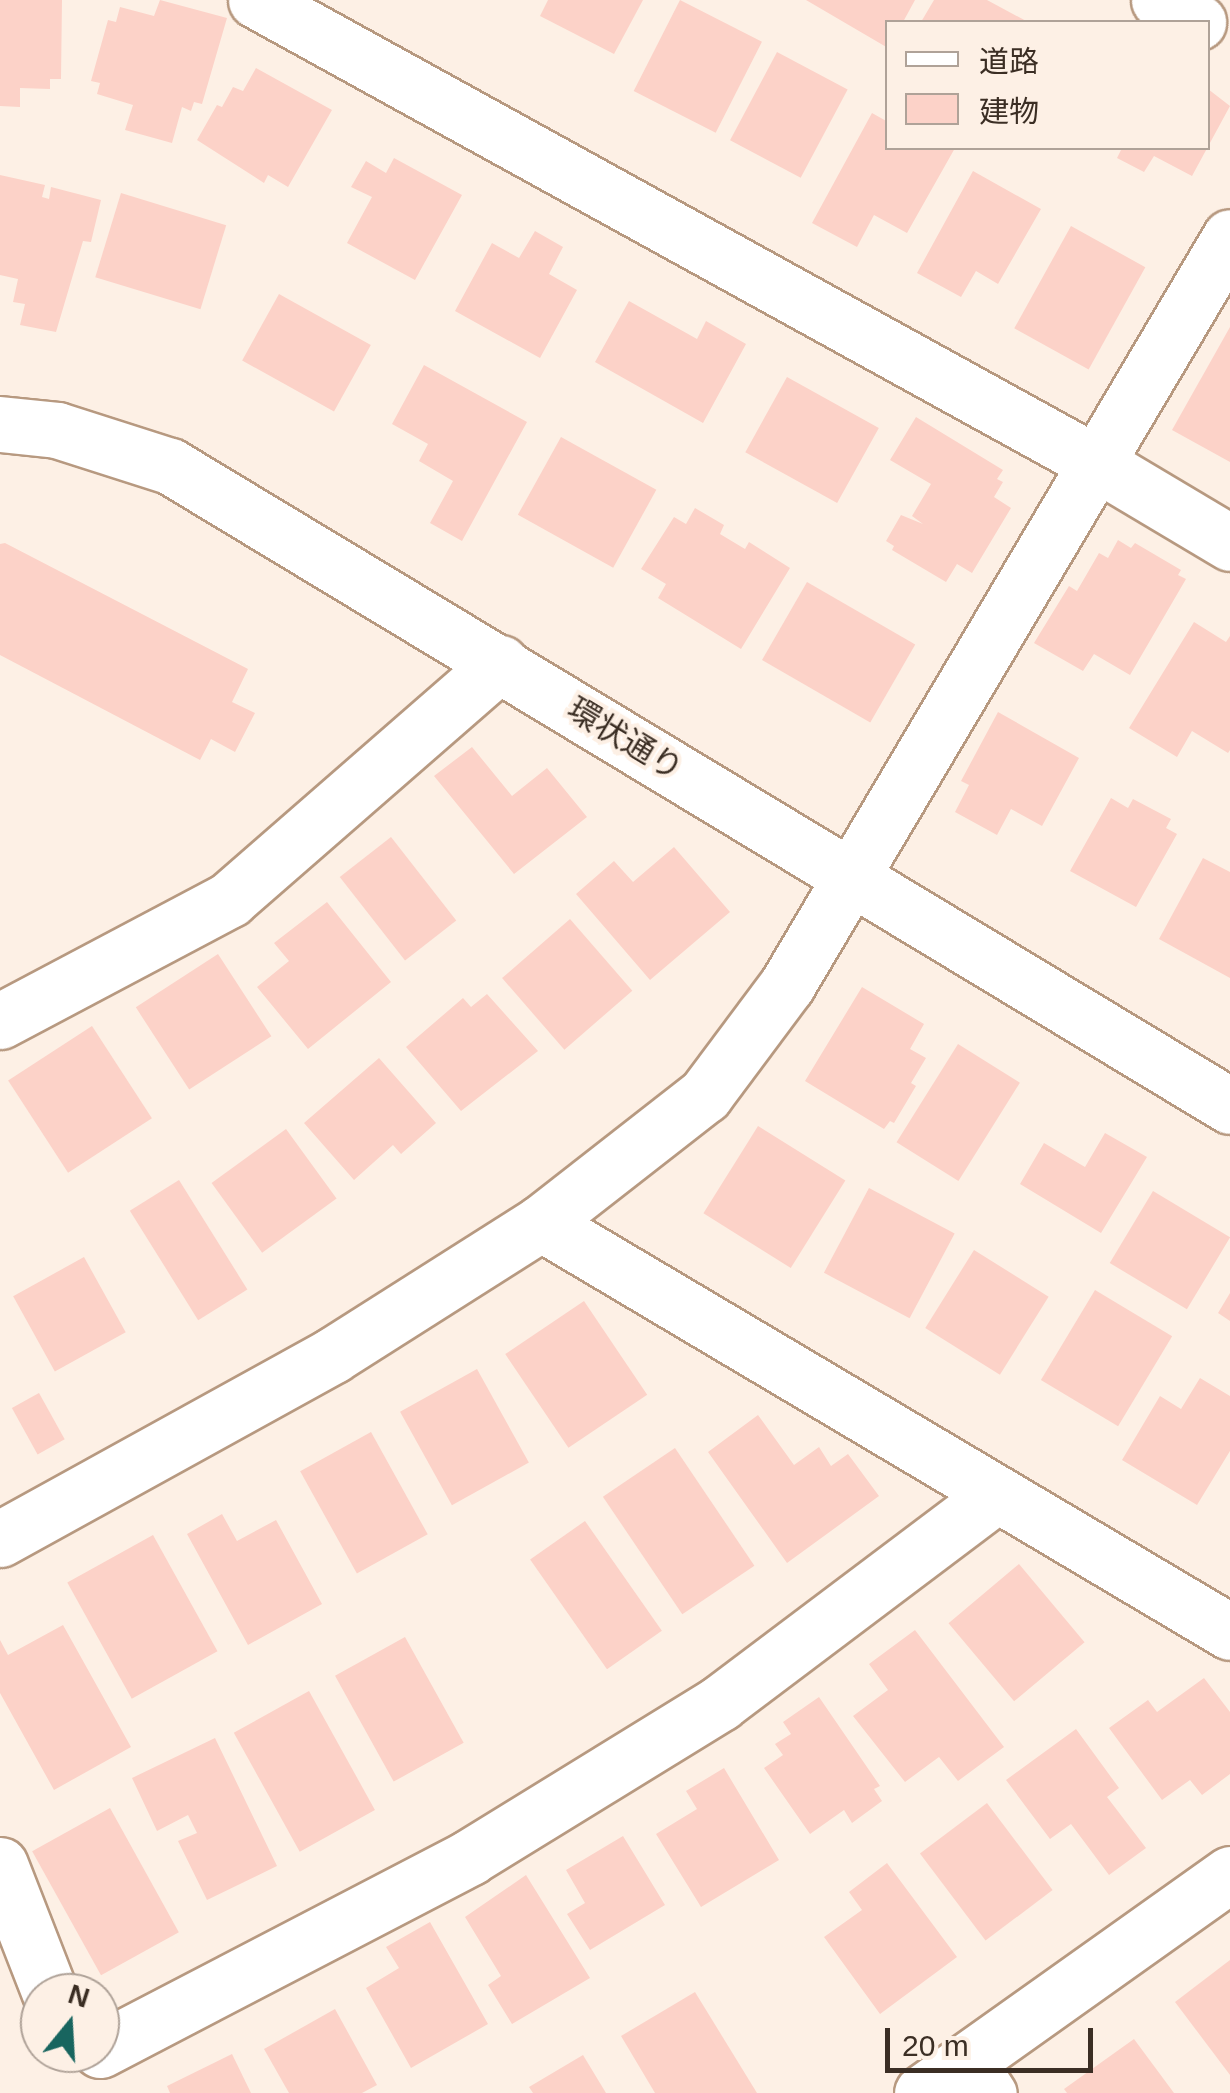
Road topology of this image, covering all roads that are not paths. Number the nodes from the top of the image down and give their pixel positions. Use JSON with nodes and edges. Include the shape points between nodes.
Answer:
{"nodes":[{"id":1,"x":256,"y":0,"type":"edge"},
{"id":2,"x":1159,"y":0,"type":"edge"},
{"id":3,"x":1194,"y":20,"type":"edge"},
{"id":4,"x":1230,"y":237,"type":"edge"},
{"id":5,"x":0,"y":424,"type":"edge"},
{"id":6,"x":1096,"y":462,"type":"junction"},
{"id":7,"x":1230,"y":543,"type":"edge"},
{"id":8,"x":501,"y":663,"type":"junction"},
{"id":9,"x":850,"y":877,"type":"junction"},
{"id":10,"x":0,"y":1021,"type":"edge"},
{"id":11,"x":1230,"y":1106,"type":"edge"},
{"id":12,"x":541,"y":1222,"type":"junction"},
{"id":13,"x":996,"y":1495,"type":"junction"},
{"id":14,"x":0,"y":1540,"type":"edge"},
{"id":15,"x":1230,"y":1632,"type":"edge"},
{"id":16,"x":0,"y":1866,"type":"edge"},
{"id":17,"x":1230,"y":1874,"type":"edge"},
{"id":18,"x":42,"y":1973,"type":"edge"},
{"id":19,"x":120,"y":2044,"type":"edge"},
{"id":20,"x":984,"y":2077,"type":"edge"},
{"id":21,"x":922,"y":2093,"type":"edge"}],
"edges":[{"from":1,"to":6,"type":"street"},
{"from":2,"to":3,"type":"street"},
{"from":4,"to":6,"type":"street"},
{"from":5,"to":8,"type":"street","name":"環状通り","via":[[57,430],[170,466]]},
{"from":6,"to":7,"type":"street"},
{"from":6,"to":9,"type":"street"},
{"from":8,"to":9,"type":"street","name":"環状通り"},
{"from":8,"to":10,"type":"street","via":[[230,899]]},
{"from":9,"to":11,"type":"street","name":"環状通り"},
{"from":9,"to":12,"type":"street","via":[[787,984],[705,1095]]},
{"from":12,"to":13,"type":"street"},
{"from":12,"to":14,"type":"street","via":[[333,1354]]},
{"from":13,"to":15,"type":"street"},
{"from":13,"to":19,"type":"street","via":[[720,1703],[470,1857]]},
{"from":16,"to":18,"type":"street"},
{"from":17,"to":20,"type":"street"},
{"from":20,"to":21,"type":"street"}]}
